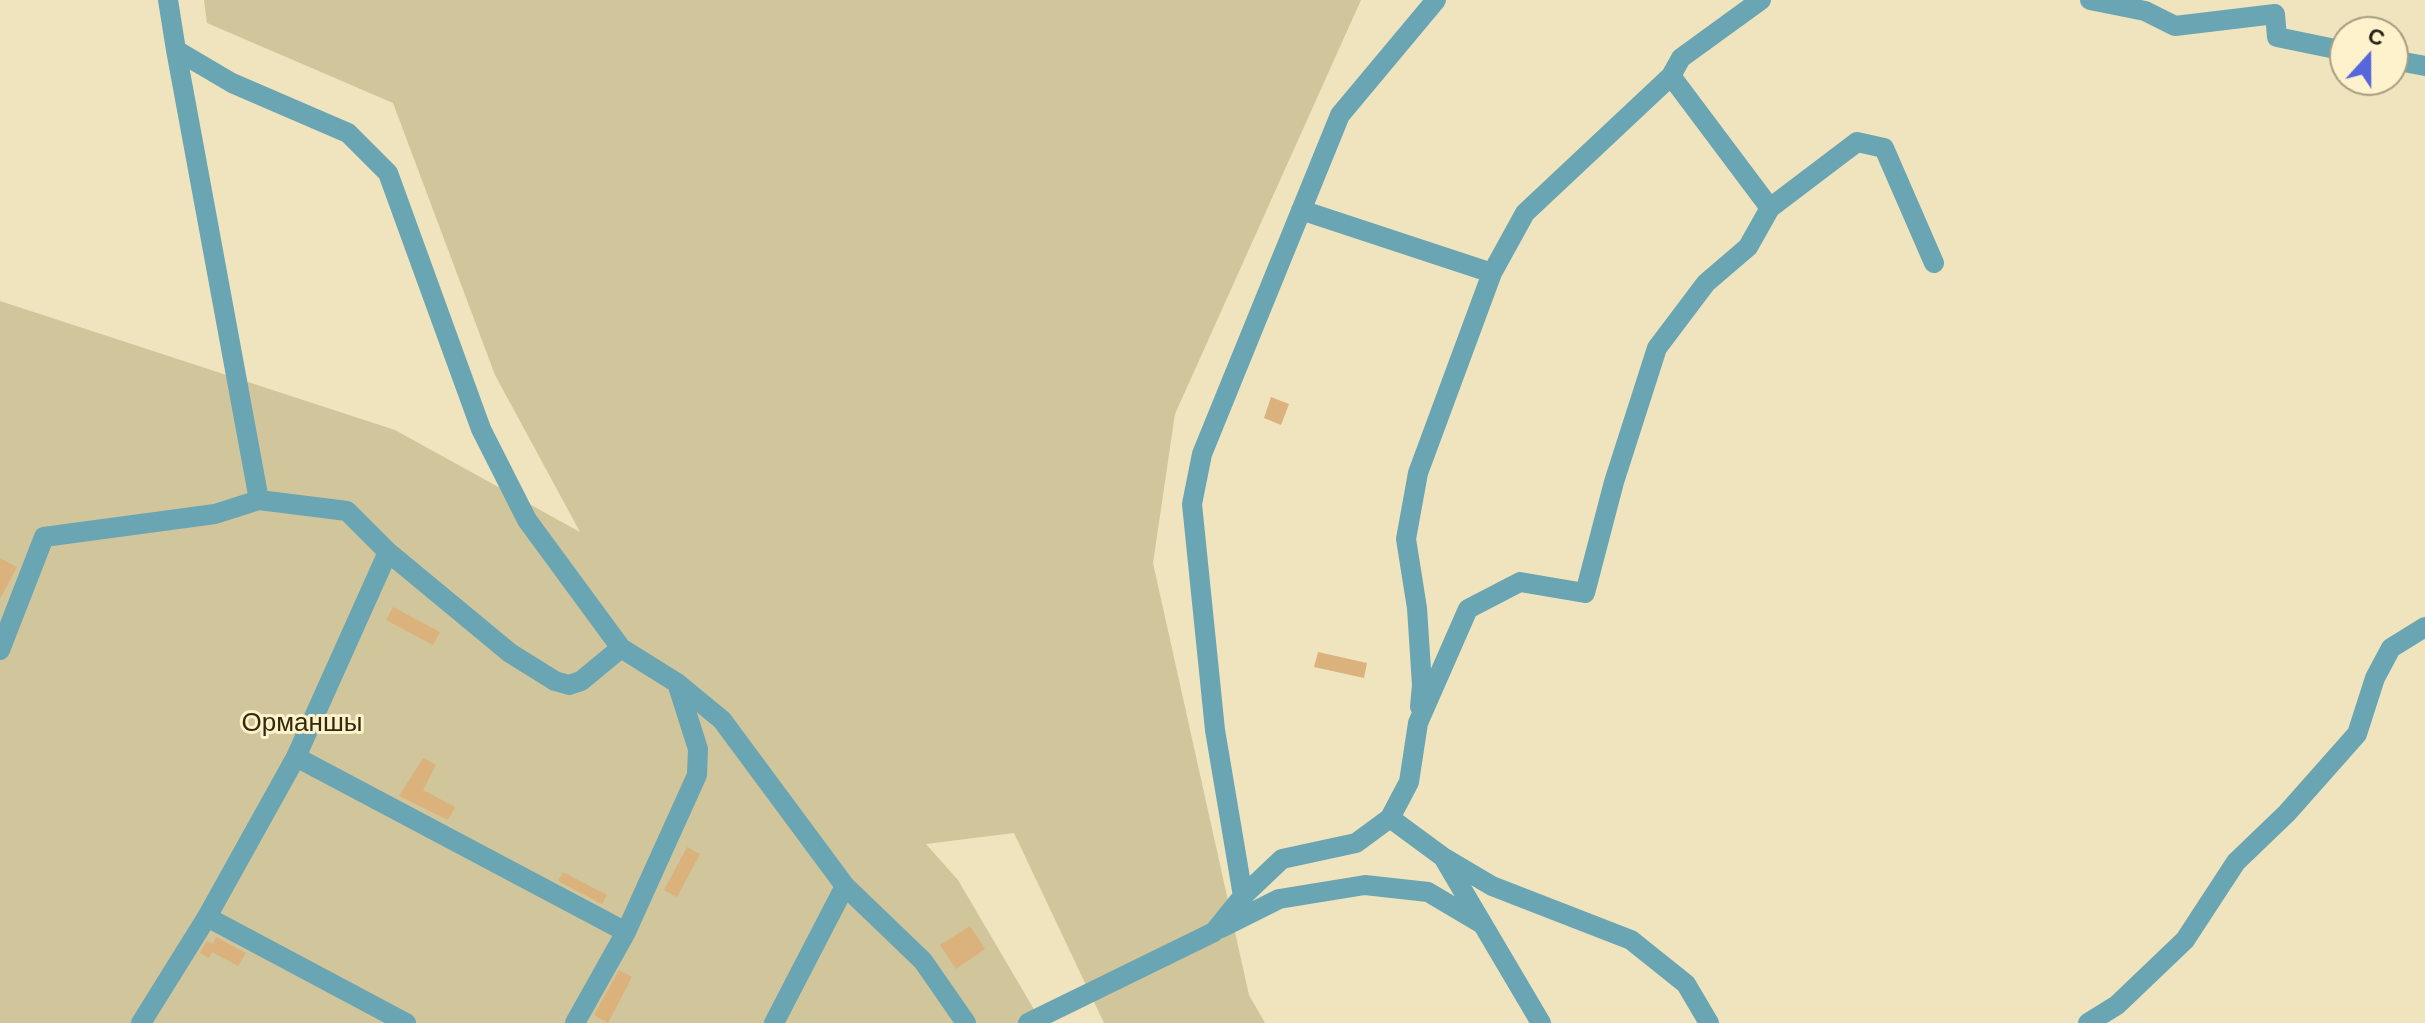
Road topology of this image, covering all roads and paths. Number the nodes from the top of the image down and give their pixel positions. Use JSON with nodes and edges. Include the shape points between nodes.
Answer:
{"nodes":[{"id":1,"x":168,"y":0,"type":"edge"},
{"id":2,"x":1436,"y":0,"type":"edge"},
{"id":3,"x":1761,"y":0,"type":"edge"},
{"id":4,"x":2090,"y":0,"type":"edge"},
{"id":5,"x":2276,"y":7,"type":"edge"},
{"id":6,"x":2329,"y":48,"type":"edge"},
{"id":7,"x":176,"y":50,"type":"junction"},
{"id":8,"x":1671,"y":76,"type":"junction"},
{"id":9,"x":1770,"y":208,"type":"junction"},
{"id":10,"x":1301,"y":210,"type":"junction"},
{"id":11,"x":1934,"y":263,"type":"dead end"},
{"id":12,"x":1492,"y":273,"type":"junction"},
{"id":13,"x":259,"y":500,"type":"junction"},
{"id":14,"x":388,"y":552,"type":"junction"},
{"id":15,"x":2425,"y":627,"type":"edge"},
{"id":16,"x":621,"y":648,"type":"junction"},
{"id":17,"x":0,"y":650,"type":"edge"},
{"id":18,"x":677,"y":683,"type":"junction"},
{"id":19,"x":1418,"y":723,"type":"junction"},
{"id":20,"x":296,"y":757,"type":"junction"},
{"id":21,"x":1390,"y":818,"type":"junction"},
{"id":22,"x":1443,"y":857,"type":"junction"},
{"id":23,"x":845,"y":886,"type":"junction"},
{"id":24,"x":1243,"y":896,"type":"junction"},
{"id":25,"x":207,"y":917,"type":"junction"},
{"id":26,"x":1482,"y":924,"type":"junction"},
{"id":27,"x":626,"y":932,"type":"junction"},
{"id":28,"x":1214,"y":932,"type":"junction"},
{"id":29,"x":141,"y":1023,"type":"edge"},
{"id":30,"x":406,"y":1023,"type":"edge"},
{"id":31,"x":575,"y":1023,"type":"edge"},
{"id":32,"x":774,"y":1023,"type":"edge"},
{"id":33,"x":966,"y":1023,"type":"edge"},
{"id":34,"x":1028,"y":1023,"type":"edge"},
{"id":35,"x":1541,"y":1023,"type":"edge"},
{"id":36,"x":1709,"y":1023,"type":"edge"},
{"id":37,"x":2088,"y":1023,"type":"edge"}],
"edges":[{"from":1,"to":7,"type":"street"},
{"from":2,"to":10,"type":"street","via":[[1340,115]]},
{"from":3,"to":8,"type":"street","via":[[1681,58]]},
{"from":4,"to":5,"type":"street","via":[[2145,11],[2175,26]]},
{"from":5,"to":6,"type":"street","via":[[2277,37]]},
{"from":7,"to":13,"type":"street"},
{"from":7,"to":16,"type":"street","via":[[232,83],[348,133],[388,173],[481,429],[527,520]]},
{"from":8,"to":9,"type":"street"},
{"from":8,"to":12,"type":"street","via":[[1525,213]]},
{"from":9,"to":11,"type":"street","via":[[1857,142],[1884,148]]},
{"from":9,"to":19,"type":"street","via":[[1748,247],[1706,283],[1657,348],[1585,593],[1520,582],[1468,609]]},
{"from":10,"to":12,"type":"street"},
{"from":10,"to":24,"type":"street","via":[[1202,454],[1192,504],[1215,730]]},
{"from":12,"to":19,"type":"street","via":[[1418,473],[1406,539],[1417,608],[1422,685]]},
{"from":13,"to":14,"type":"street","via":[[347,511]]},
{"from":13,"to":17,"type":"street","via":[[215,514],[44,537]]},
{"from":14,"to":16,"type":"street","via":[[510,653],[555,681],[581,681]]},
{"from":14,"to":20,"type":"street"},
{"from":15,"to":37,"type":"street","via":[[2391,648],[2357,734],[2236,862],[2185,940],[2117,1005]]},
{"from":16,"to":18,"type":"street"},
{"from":18,"to":23,"type":"street","via":[[722,720]]},
{"from":18,"to":27,"type":"street","via":[[698,749],[697,775]]},
{"from":19,"to":21,"type":"street","via":[[1409,782]]},
{"from":20,"to":25,"type":"street"},
{"from":20,"to":27,"type":"street"},
{"from":21,"to":22,"type":"street"},
{"from":21,"to":24,"type":"street","via":[[1356,843],[1282,859]]},
{"from":22,"to":26,"type":"street"},
{"from":22,"to":36,"type":"street","via":[[1492,886],[1631,940],[1686,984]]},
{"from":23,"to":32,"type":"street"},
{"from":23,"to":33,"type":"street","via":[[923,961]]},
{"from":24,"to":28,"type":"street"},
{"from":25,"to":29,"type":"street"},
{"from":25,"to":30,"type":"street"},
{"from":26,"to":28,"type":"street","via":[[1428,892],[1365,885],[1279,899]]},
{"from":26,"to":35,"type":"street"},
{"from":27,"to":31,"type":"street"},
{"from":28,"to":34,"type":"street"}]}
